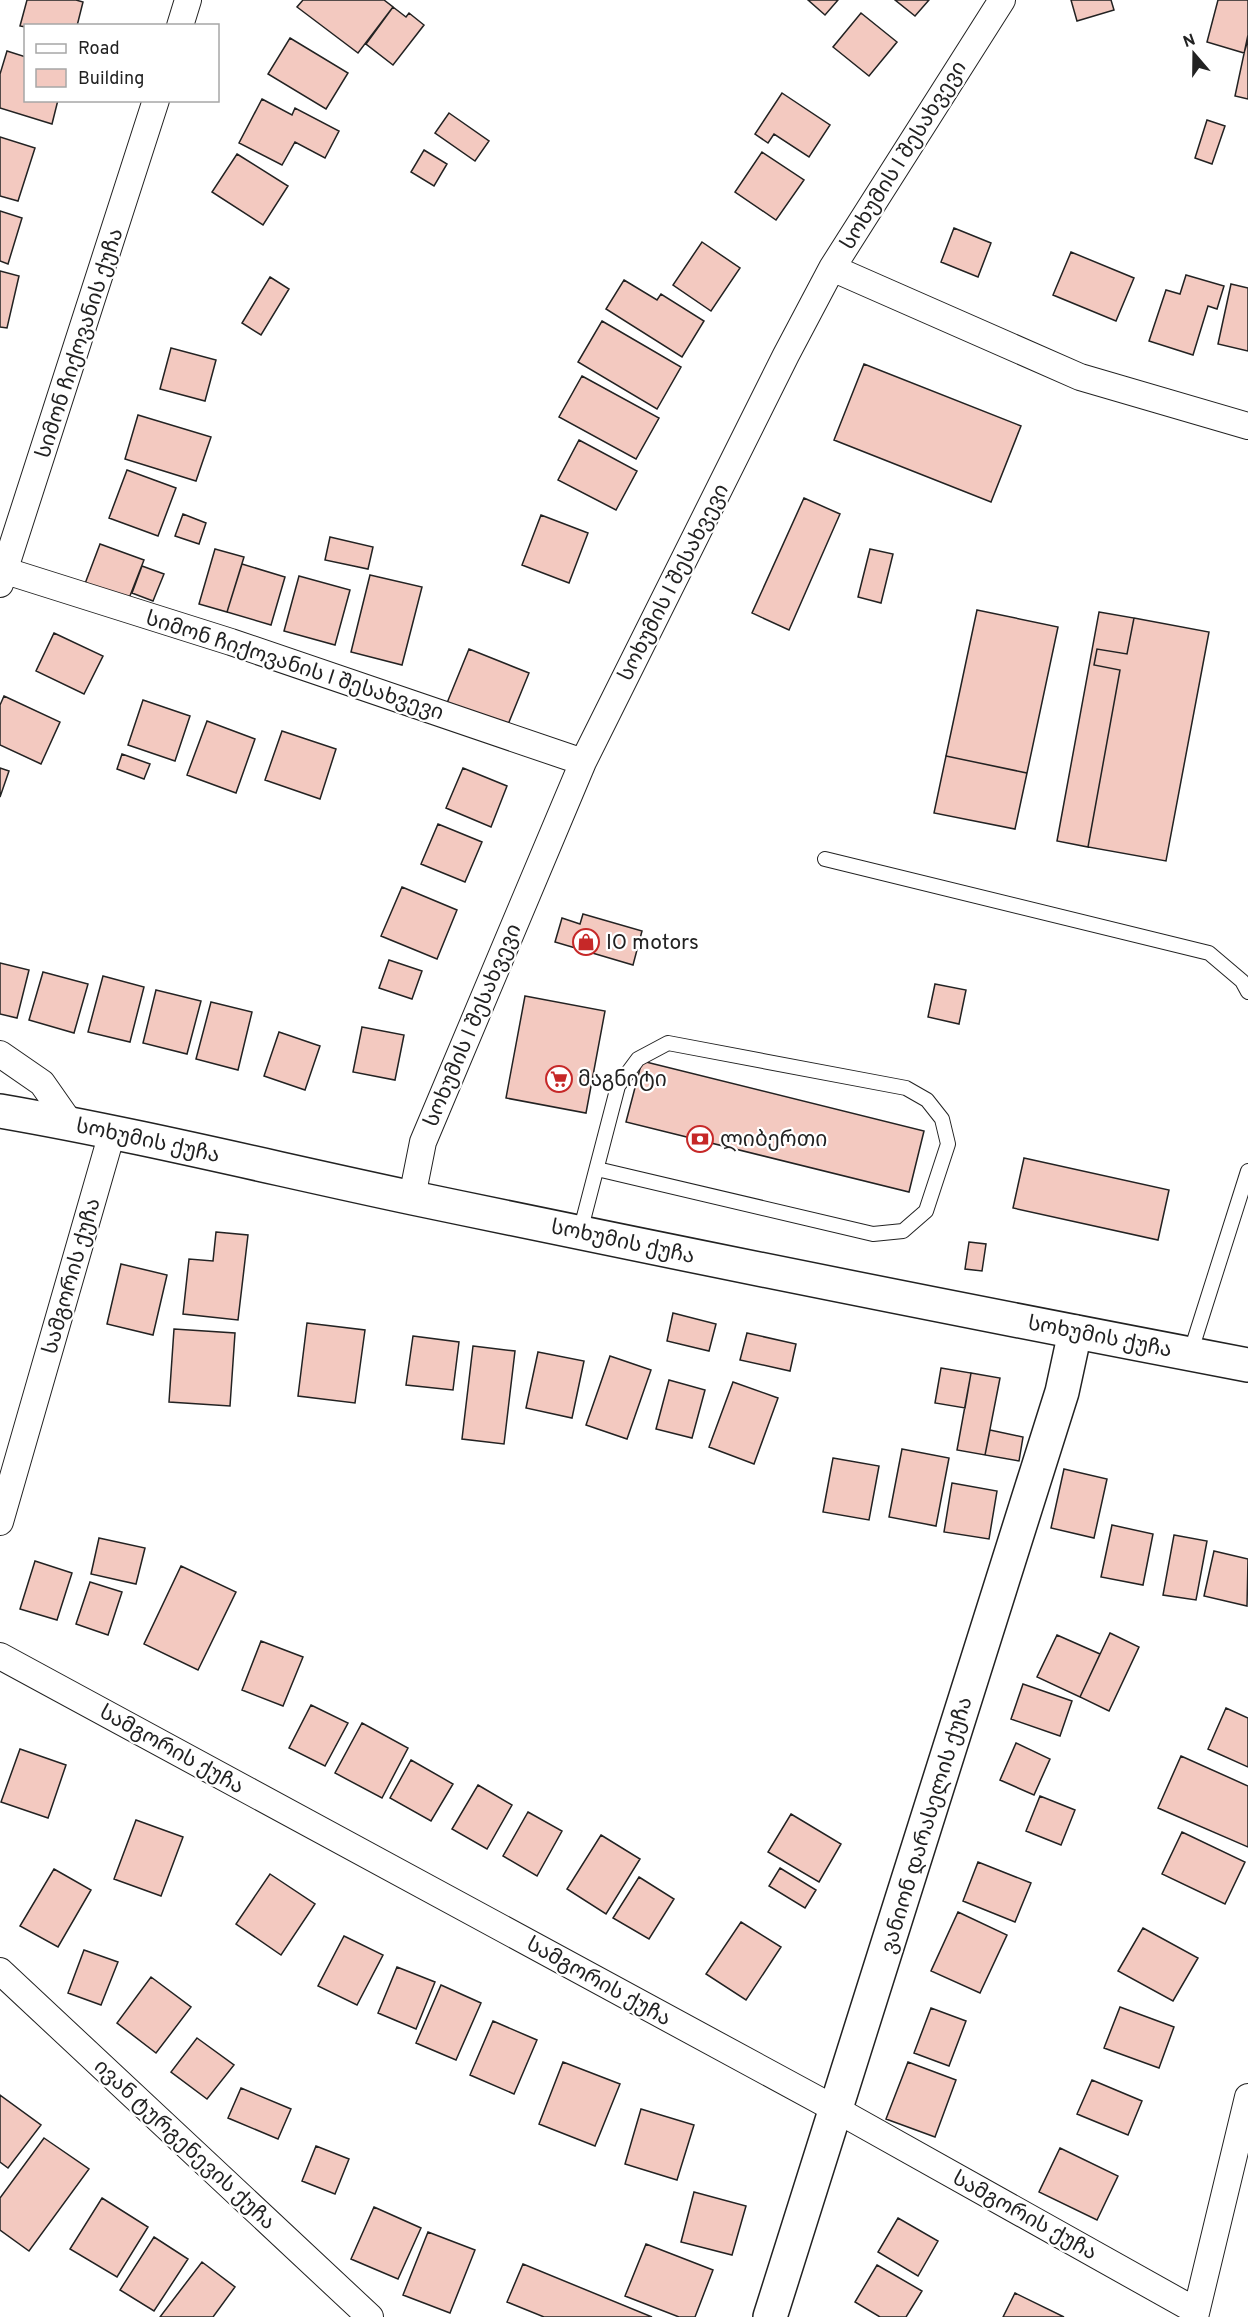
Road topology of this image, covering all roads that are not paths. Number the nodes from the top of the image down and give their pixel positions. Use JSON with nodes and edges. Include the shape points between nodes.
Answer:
{"nodes":[{"id":1,"x":188,"y":0,"type":"edge"},
{"id":2,"x":1002,"y":0,"type":"edge"},
{"id":3,"x":181,"y":24,"type":"edge"},
{"id":4,"x":155,"y":102,"type":"edge"},
{"id":5,"x":832,"y":268,"type":"junction"},
{"id":6,"x":1248,"y":426,"type":"edge"},
{"id":7,"x":3,"y":578,"type":"edge"},
{"id":8,"x":583,"y":762,"type":"junction"},
{"id":9,"x":825,"y":859,"type":"dead end"},
{"id":10,"x":1248,"y":992,"type":"edge"},
{"id":11,"x":0,"y":1054,"type":"edge"},
{"id":12,"x":0,"y":1111,"type":"edge"},
{"id":13,"x":70,"y":1123,"type":"junction"},
{"id":14,"x":112,"y":1133,"type":"junction"},
{"id":15,"x":597,"y":1168,"type":"junction"},
{"id":16,"x":1248,"y":1172,"type":"edge"},
{"id":17,"x":412,"y":1197,"type":"junction"},
{"id":18,"x":580,"y":1232,"type":"junction"},
{"id":19,"x":1075,"y":1332,"type":"junction"},
{"id":20,"x":1190,"y":1354,"type":"junction"},
{"id":21,"x":1248,"y":1365,"type":"edge"},
{"id":22,"x":0,"y":1522,"type":"edge"},
{"id":23,"x":0,"y":1656,"type":"edge"},
{"id":24,"x":0,"y":1971,"type":"edge"},
{"id":25,"x":1248,"y":2097,"type":"edge"},
{"id":26,"x":837,"y":2110,"type":"junction"},
{"id":27,"x":1196,"y":2314,"type":"edge"},
{"id":28,"x":370,"y":2317,"type":"edge"},
{"id":29,"x":770,"y":2317,"type":"edge"}],
"edges":[{"from":1,"to":3,"type":"street"},
{"from":2,"to":5,"type":"street","name":"სოხუმის I შესახვევი"},
{"from":4,"to":7,"type":"street","name":"სიმონ ჩიქოვანის ქუჩა"},
{"from":5,"to":6,"type":"street","via":[[1080,377]]},
{"from":5,"to":8,"type":"street","name":"სოხუმის I შესახვევი"},
{"from":7,"to":8,"type":"street","name":"სიმონ ჩიქოვანის I შესახვევი","via":[[242,646]]},
{"from":8,"to":17,"type":"street","name":"სოხუმის I შესახვევი","via":[[423,1142]]},
{"from":9,"to":10,"type":"lane","via":[[1209,953],[1242,981]]},
{"from":11,"to":13,"type":"street","via":[[42,1083]]},
{"from":12,"to":13,"type":"main road","name":"სოხუმის ქუჩა"},
{"from":13,"to":14,"type":"main road","name":"სოხუმის ქუჩა"},
{"from":14,"to":17,"type":"main road","name":"სოხუმის ქუჩა"},
{"from":14,"to":22,"type":"street","name":"სამგორის ქუჩა"},
{"from":15,"to":15,"type":"lane","via":[[873,1234],[903,1231],[926,1211],[948,1144],[942,1119],[927,1100],[906,1088],[668,1043],[638,1059],[618,1086]]},
{"from":15,"to":18,"type":"lane"},
{"from":16,"to":20,"type":"lane"},
{"from":17,"to":18,"type":"main road","name":"სოხუმის ქუჩა"},
{"from":18,"to":19,"type":"main road","name":"სოხუმის ქუჩა"},
{"from":19,"to":20,"type":"main road","name":"სოხუმის ქუჩა"},
{"from":19,"to":26,"type":"main road","name":"ვანიონ დარასელის ქუჩა","via":[[1062,1392]]},
{"from":20,"to":21,"type":"main road","name":"სოხუმის ქუჩა"},
{"from":23,"to":26,"type":"street","name":"სამგორის ქუჩა"},
{"from":24,"to":28,"type":"street","name":"ივან ტურგენევის ქუჩა"},
{"from":25,"to":27,"type":"street"},
{"from":26,"to":27,"type":"street","name":"სამგორის ქუჩა"},
{"from":26,"to":29,"type":"main road","name":"ვანიონ დარასელის ქუჩა"}]}
